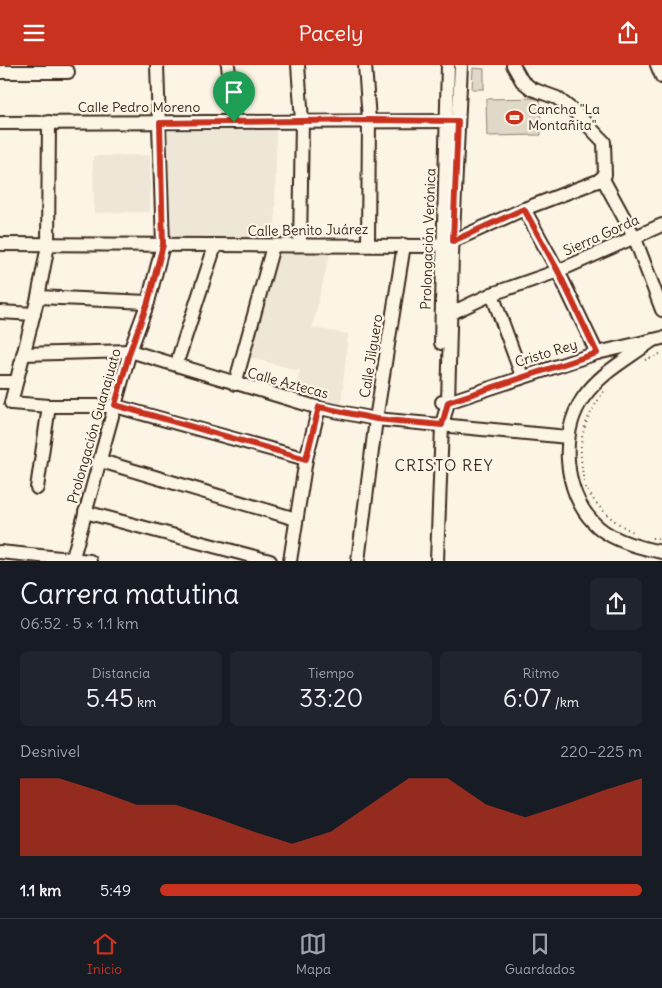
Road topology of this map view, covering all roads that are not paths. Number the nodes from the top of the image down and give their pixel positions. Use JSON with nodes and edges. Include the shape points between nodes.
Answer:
{"nodes":[{"id":1,"x":157,"y":65,"type":"edge"},
{"id":2,"x":228,"y":65,"type":"edge"},
{"id":3,"x":298,"y":65,"type":"edge"},
{"id":4,"x":365,"y":65,"type":"edge"},
{"id":5,"x":448,"y":65,"type":"edge"},
{"id":6,"x":461,"y":65,"type":"edge"},
{"id":7,"x":513,"y":65,"type":"edge"},
{"id":8,"x":658,"y":65,"type":"edge"},
{"id":9,"x":0,"y":72,"type":"edge"},
{"id":10,"x":68,"y":72,"type":"dead end"},
{"id":11,"x":662,"y":77,"type":"edge"},
{"id":12,"x":369,"y":120,"type":"junction"},
{"id":13,"x":302,"y":121,"type":"junction"},
{"id":14,"x":453,"y":121,"type":"junction"},
{"id":15,"x":49,"y":122,"type":"junction"},
{"id":16,"x":234,"y":122,"type":"junction"},
{"id":17,"x":0,"y":123,"type":"edge"},
{"id":18,"x":160,"y":123,"type":"junction"},
{"id":19,"x":600,"y":180,"type":"junction"},
{"id":20,"x":524,"y":209,"type":"junction"},
{"id":21,"x":662,"y":225,"type":"edge"},
{"id":22,"x":634,"y":236,"type":"junction"},
{"id":23,"x":448,"y":242,"type":"junction"},
{"id":24,"x":0,"y":244,"type":"edge"},
{"id":25,"x":368,"y":244,"type":"junction"},
{"id":26,"x":48,"y":245,"type":"junction"},
{"id":27,"x":163,"y":245,"type":"junction"},
{"id":28,"x":300,"y":245,"type":"junction"},
{"id":29,"x":404,"y":245,"type":"junction"},
{"id":30,"x":215,"y":246,"type":"junction"},
{"id":31,"x":273,"y":246,"type":"junction"},
{"id":32,"x":558,"y":271,"type":"junction"},
{"id":33,"x":492,"y":294,"type":"junction"},
{"id":34,"x":38,"y":297,"type":"junction"},
{"id":35,"x":148,"y":302,"type":"junction"},
{"id":36,"x":662,"y":310,"type":"edge"},
{"id":37,"x":0,"y":312,"type":"edge"},
{"id":38,"x":34,"y":314,"type":"junction"},
{"id":39,"x":445,"y":317,"type":"junction"},
{"id":40,"x":658,"y":339,"type":"edge"},
{"id":41,"x":130,"y":351,"type":"junction"},
{"id":42,"x":597,"y":353,"type":"junction"},
{"id":43,"x":23,"y":354,"type":"junction"},
{"id":44,"x":179,"y":356,"type":"dead end"},
{"id":45,"x":522,"y":376,"type":"junction"},
{"id":46,"x":0,"y":382,"type":"edge"},
{"id":47,"x":15,"y":382,"type":"junction"},
{"id":48,"x":234,"y":384,"type":"junction"},
{"id":49,"x":115,"y":405,"type":"junction"},
{"id":50,"x":445,"y":405,"type":"junction"},
{"id":51,"x":49,"y":406,"type":"junction"},
{"id":52,"x":319,"y":407,"type":"junction"},
{"id":53,"x":376,"y":419,"type":"junction"},
{"id":54,"x":442,"y":425,"type":"junction"},
{"id":55,"x":568,"y":437,"type":"junction"},
{"id":56,"x":306,"y":459,"type":"junction"},
{"id":57,"x":101,"y":461,"type":"junction"},
{"id":58,"x":37,"y":488,"type":"dead end"},
{"id":59,"x":85,"y":512,"type":"junction"},
{"id":60,"x":296,"y":519,"type":"junction"},
{"id":61,"x":0,"y":552,"type":"edge"},
{"id":62,"x":662,"y":552,"type":"edge"},
{"id":63,"x":73,"y":559,"type":"edge"},
{"id":64,"x":90,"y":561,"type":"edge"},
{"id":65,"x":270,"y":561,"type":"edge"},
{"id":66,"x":290,"y":561,"type":"edge"},
{"id":67,"x":358,"y":561,"type":"edge"},
{"id":68,"x":437,"y":561,"type":"edge"}],
"edges":[{"from":1,"to":18,"type":"street","name":"Prolongación Guanajuato"},
{"from":2,"to":16,"type":"street"},
{"from":3,"to":13,"type":"street"},
{"from":4,"to":12,"type":"street"},
{"from":5,"to":14,"type":"street","name":"Prolongación Verónica"},
{"from":6,"to":14,"type":"street","name":"Prolongación Verónica"},
{"from":7,"to":19,"type":"street","via":[[522,81],[532,89],[557,98],[604,142],[605,175]]},
{"from":8,"to":11,"type":"street"},
{"from":9,"to":10,"type":"street"},
{"from":12,"to":13,"type":"street","name":"Calle Pedro Moreno"},
{"from":12,"to":14,"type":"street","name":"Calle Pedro Moreno"},
{"from":12,"to":25,"type":"street"},
{"from":13,"to":16,"type":"street","name":"Calle Pedro Moreno"},
{"from":13,"to":28,"type":"street"},
{"from":14,"to":23,"type":"street","name":"Prolongación Verónica"},
{"from":15,"to":17,"type":"street","name":"Calle Pedro Moreno"},
{"from":15,"to":18,"type":"street","name":"Calle Pedro Moreno"},
{"from":15,"to":26,"type":"street"},
{"from":16,"to":18,"type":"street","name":"Calle Pedro Moreno"},
{"from":18,"to":27,"type":"street","name":"Prolongación Guanajuato"},
{"from":19,"to":20,"type":"street","name":"Calle Benito Juárez"},
{"from":19,"to":22,"type":"street"},
{"from":20,"to":23,"type":"street","name":"Calle Benito Juárez"},
{"from":20,"to":32,"type":"street"},
{"from":21,"to":22,"type":"street","name":"Sierra Gorda"},
{"from":22,"to":32,"type":"street","name":"Sierra Gorda"},
{"from":22,"to":36,"type":"street"},
{"from":23,"to":29,"type":"street","name":"Calle Benito Juárez","via":[[432,246]]},
{"from":23,"to":39,"type":"street","name":"Prolongación Verónica"},
{"from":24,"to":26,"type":"street","name":"Calle Benito Juárez"},
{"from":25,"to":28,"type":"street","name":"Calle Benito Juárez"},
{"from":25,"to":29,"type":"street","name":"Calle Benito Juárez"},
{"from":26,"to":27,"type":"street","name":"Calle Benito Juárez"},
{"from":26,"to":34,"type":"street"},
{"from":27,"to":30,"type":"street","name":"Calle Benito Juárez"},
{"from":27,"to":35,"type":"street","name":"Prolongación Guanajuato"},
{"from":28,"to":31,"type":"street","name":"Calle Benito Juárez"},
{"from":29,"to":53,"type":"street","name":"Calle Jilguero"},
{"from":30,"to":31,"type":"street","name":"Calle Benito Juárez"},
{"from":30,"to":44,"type":"street"},
{"from":31,"to":48,"type":"street"},
{"from":32,"to":33,"type":"street","name":"Sierra Gorda"},
{"from":32,"to":42,"type":"street"},
{"from":33,"to":39,"type":"street","name":"Sierra Gorda"},
{"from":33,"to":45,"type":"street"},
{"from":34,"to":35,"type":"street"},
{"from":34,"to":38,"type":"street"},
{"from":35,"to":41,"type":"street","name":"Prolongación Guanajuato"},
{"from":37,"to":38,"type":"street"},
{"from":38,"to":43,"type":"street"},
{"from":39,"to":50,"type":"street","name":"Prolongación Verónica"},
{"from":40,"to":42,"type":"street","name":"Cristo Rey"},
{"from":40,"to":55,"type":"street","via":[[610,368],[582,399]]},
{"from":41,"to":43,"type":"street","name":"Calle Aztecas"},
{"from":41,"to":48,"type":"street","name":"Calle Aztecas"},
{"from":41,"to":49,"type":"street","name":"Prolongación Guanajuato"},
{"from":42,"to":45,"type":"street","name":"Cristo Rey"},
{"from":43,"to":47,"type":"street"},
{"from":45,"to":50,"type":"street","name":"Cristo Rey"},
{"from":46,"to":47,"type":"street"},
{"from":47,"to":51,"type":"street","via":[[11,403]]},
{"from":48,"to":52,"type":"street","name":"Calle Aztecas"},
{"from":49,"to":51,"type":"street"},
{"from":49,"to":56,"type":"street"},
{"from":49,"to":57,"type":"street","name":"Prolongación Guanajuato"},
{"from":50,"to":54,"type":"street","name":"Prolongación Verónica"},
{"from":51,"to":58,"type":"street"},
{"from":52,"to":53,"type":"street","name":"Calle Aztecas"},
{"from":52,"to":56,"type":"street"},
{"from":53,"to":54,"type":"street","name":"Calle Aztecas"},
{"from":53,"to":67,"type":"street","name":"Calle Jilguero"},
{"from":54,"to":55,"type":"street","name":"Calle Aztecas"},
{"from":54,"to":68,"type":"street","name":"Prolongación Verónica"},
{"from":55,"to":62,"type":"street","via":[[568,467],[580,504],[594,523],[631,546]]},
{"from":56,"to":60,"type":"street"},
{"from":57,"to":59,"type":"street","name":"Prolongación Guanajuato"},
{"from":57,"to":60,"type":"street"},
{"from":59,"to":63,"type":"street","name":"Prolongación Guanajuato"},
{"from":59,"to":65,"type":"street"},
{"from":60,"to":66,"type":"street"},
{"from":61,"to":63,"type":"street"},
{"from":63,"to":64,"type":"street"}]}
